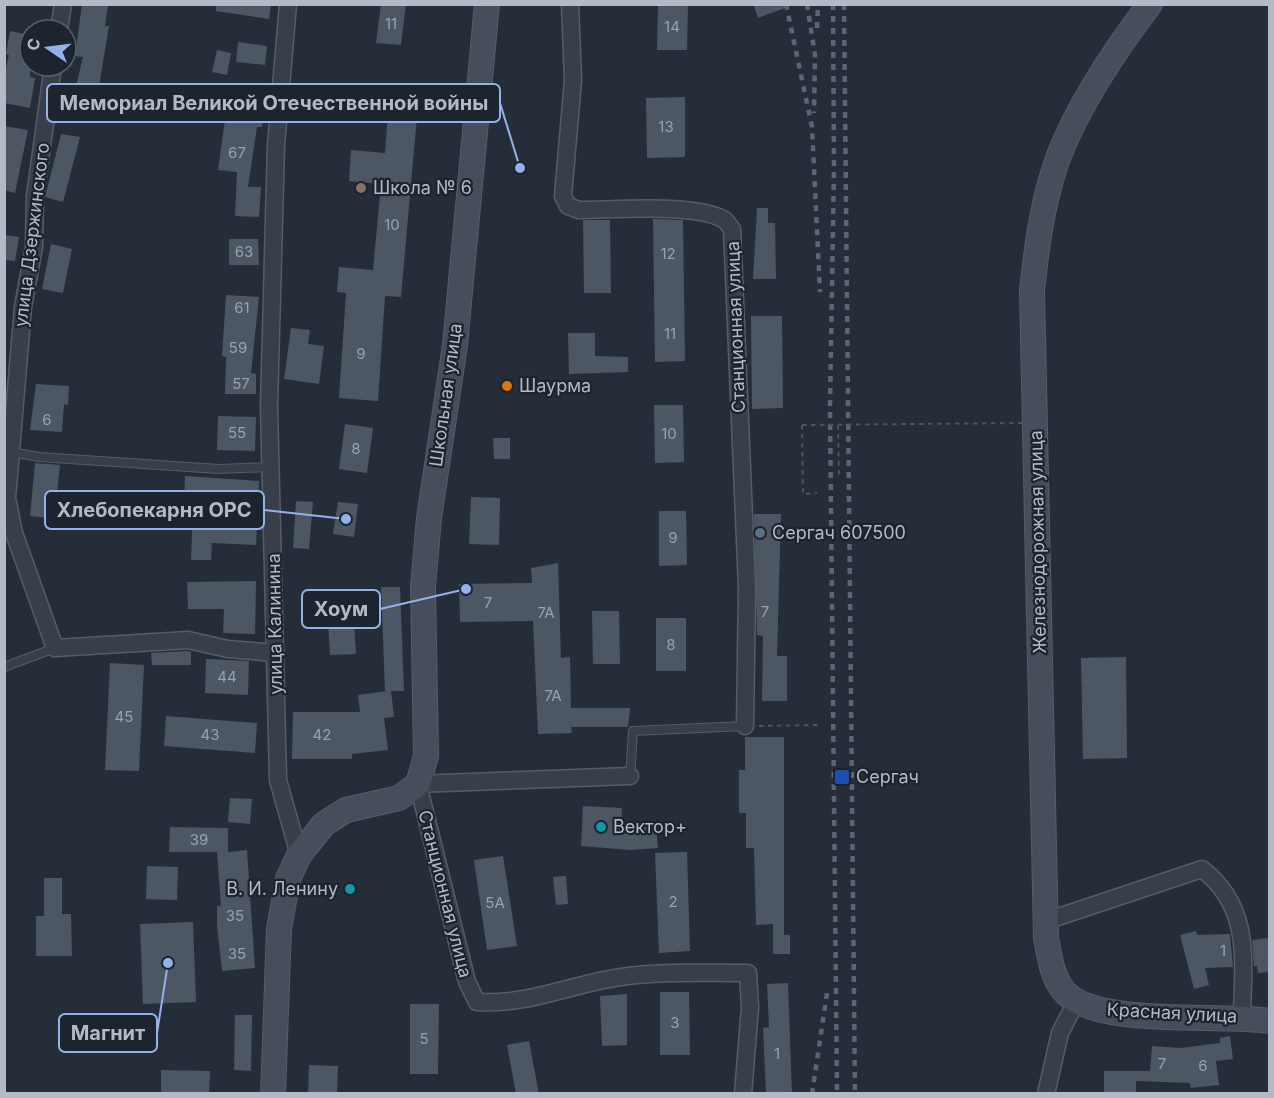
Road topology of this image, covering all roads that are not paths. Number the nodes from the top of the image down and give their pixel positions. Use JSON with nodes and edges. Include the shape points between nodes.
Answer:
{"nodes":[{"id":1,"x":288,"y":4,"type":"edge"},
{"id":2,"x":487,"y":4,"type":"edge"},
{"id":3,"x":570,"y":4,"type":"edge"},
{"id":4,"x":1150,"y":4,"type":"edge"},
{"id":5,"x":51,"y":78,"type":"edge"},
{"id":6,"x":7,"y":451,"type":"edge"},
{"id":7,"x":272,"y":467,"type":"junction"},
{"id":8,"x":55,"y":648,"type":"junction"},
{"id":9,"x":276,"y":653,"type":"junction"},
{"id":10,"x":4,"y":667,"type":"edge"},
{"id":11,"x":745,"y":726,"type":"joint"},
{"id":12,"x":630,"y":776,"type":"joint"},
{"id":13,"x":418,"y":784,"type":"junction"},
{"id":14,"x":299,"y":855,"type":"junction"},
{"id":15,"x":1046,"y":921,"type":"junction"},
{"id":16,"x":1076,"y":1002,"type":"junction"},
{"id":17,"x":1242,"y":1017,"type":"junction"},
{"id":18,"x":1269,"y":1021,"type":"edge"},
{"id":19,"x":273,"y":1094,"type":"edge"},
{"id":20,"x":743,"y":1094,"type":"edge"},
{"id":21,"x":1046,"y":1094,"type":"edge"}],
"edges":[{"from":1,"to":7,"type":"street","name":"улица Калинина","via":[[276,145],[269,406]]},
{"from":2,"to":13,"type":"street","name":"Школьная улица","via":[[455,345],[429,518],[423,586],[426,756]]},
{"from":3,"to":11,"type":"street","name":"Станционная улица","via":[[573,80],[563,196],[568,206],[579,210],[701,213],[724,219],[732,229],[747,589]]},
{"from":4,"to":15,"type":"street","name":"Железнодорожная улица","via":[[1110,61],[1064,144],[1037,241],[1032,291]]},
{"from":5,"to":6,"type":"street","name":"улица Дзержинского"},
{"from":6,"to":7,"type":"lane","via":[[40,457],[219,469]]},
{"from":6,"to":8,"type":"street","name":"улица Дзержинского","via":[[7,498],[14,533]]},
{"from":7,"to":9,"type":"street","name":"улица Калинина"},
{"from":8,"to":9,"type":"street","via":[[188,640],[228,650]]},
{"from":8,"to":10,"type":"lane"},
{"from":9,"to":14,"type":"street","name":"улица Калинина","via":[[278,780]]},
{"from":11,"to":12,"type":"lane","via":[[633,731]]},
{"from":12,"to":13,"type":"street"},
{"from":13,"to":14,"type":"street","via":[[399,798],[346,810],[324,824]]},
{"from":13,"to":20,"type":"street","name":"Станционная улица","via":[[467,982],[477,1002],[504,1004],[606,979],[748,973],[750,1007]]},
{"from":14,"to":19,"type":"street","via":[[288,879],[279,928]]},
{"from":15,"to":16,"type":"street","name":"Железнодорожная улица","via":[[1052,973]]},
{"from":15,"to":17,"type":"street","via":[[1202,869],[1234,905],[1243,935]]},
{"from":16,"to":17,"type":"street","name":"Красная улица","via":[[1113,1014]]},
{"from":16,"to":21,"type":"street","via":[[1060,1033]]},
{"from":17,"to":18,"type":"street","name":"Красная улица"}]}
